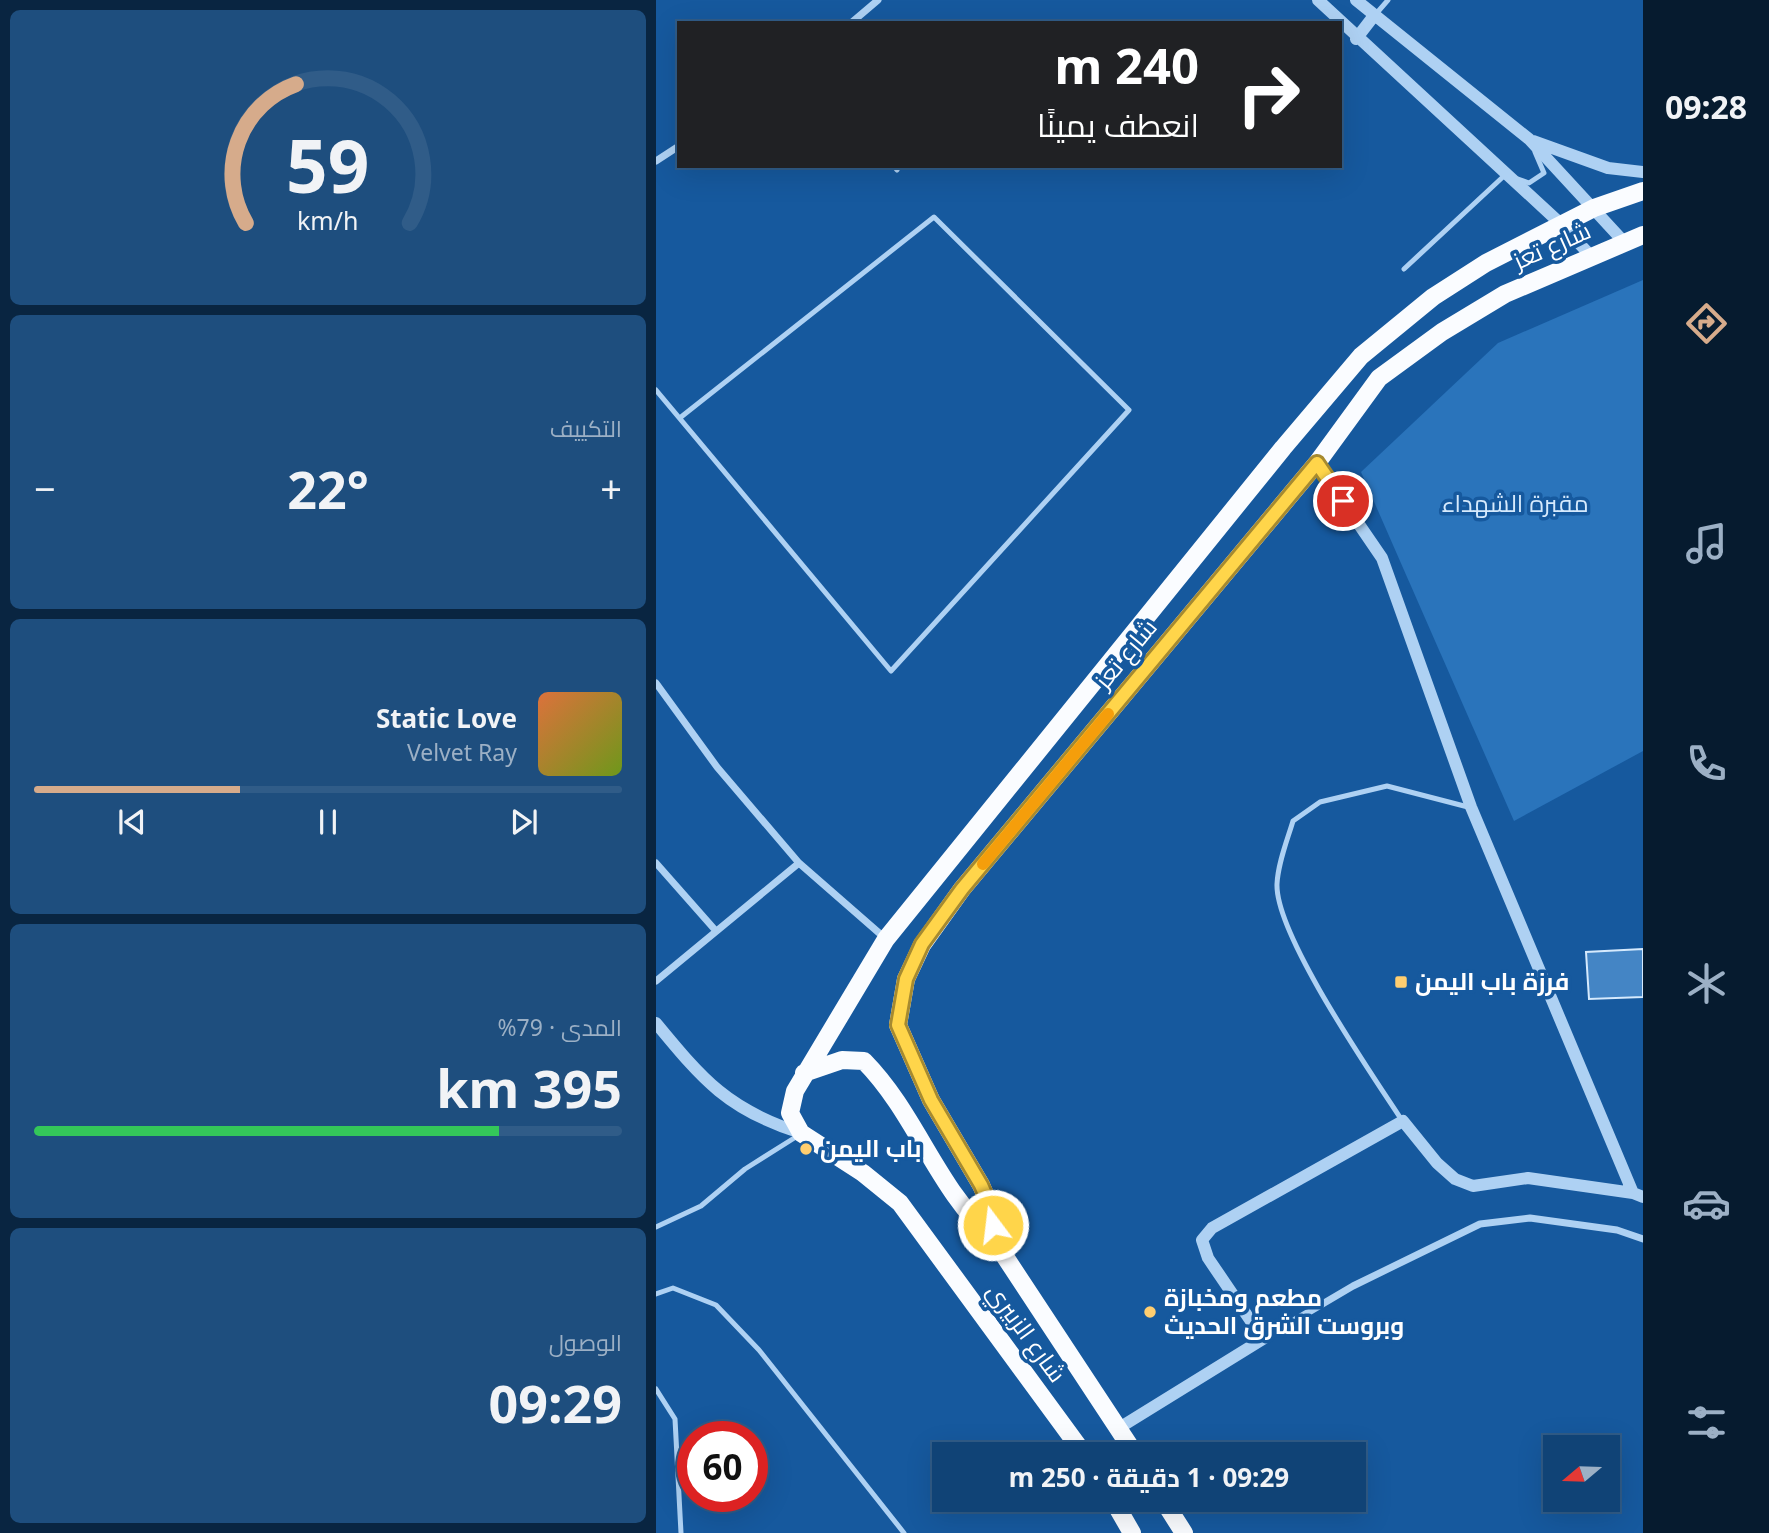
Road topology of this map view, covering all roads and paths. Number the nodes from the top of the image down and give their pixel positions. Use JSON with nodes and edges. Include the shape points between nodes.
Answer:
{"nodes":[{"id":1,"x":878,"y":0,"type":"edge"},
{"id":2,"x":1318,"y":0,"type":"edge"},
{"id":3,"x":1356,"y":0,"type":"edge"},
{"id":4,"x":1388,"y":0,"type":"edge"},
{"id":5,"x":1373,"y":17,"type":"junction"},
{"id":6,"x":853,"y":21,"type":"edge"},
{"id":7,"x":1339,"y":21,"type":"edge"},
{"id":8,"x":1342,"y":24,"type":"edge"},
{"id":9,"x":1356,"y":38,"type":"junction"},
{"id":10,"x":1529,"y":139,"type":"junction"},
{"id":11,"x":677,"y":147,"type":"edge"},
{"id":12,"x":656,"y":161,"type":"edge"},
{"id":13,"x":1643,"y":172,"type":"edge"},
{"id":14,"x":1505,"y":175,"type":"junction"},
{"id":15,"x":1643,"y":191,"type":"edge"},
{"id":16,"x":1594,"y":208,"type":"junction"},
{"id":17,"x":1562,"y":225,"type":"junction"},
{"id":18,"x":1643,"y":235,"type":"edge"},
{"id":19,"x":1624,"y":242,"type":"junction"},
{"id":20,"x":1590,"y":255,"type":"junction"},
{"id":21,"x":1404,"y":269,"type":"dead end"},
{"id":22,"x":656,"y":390,"type":"edge"},
{"id":23,"x":681,"y":417,"type":"junction"},
{"id":24,"x":1317,"y":463,"type":"junction"},
{"id":25,"x":656,"y":683,"type":"edge"},
{"id":26,"x":1471,"y":807,"type":"junction"},
{"id":27,"x":656,"y":863,"type":"edge"},
{"id":28,"x":799,"y":863,"type":"junction"},
{"id":29,"x":716,"y":932,"type":"junction"},
{"id":30,"x":886,"y":939,"type":"junction"},
{"id":31,"x":656,"y":981,"type":"edge"},
{"id":32,"x":656,"y":1023,"type":"edge"},
{"id":33,"x":804,"y":1073,"type":"junction"},
{"id":34,"x":1403,"y":1121,"type":"junction"},
{"id":35,"x":801,"y":1133,"type":"junction"},
{"id":36,"x":1638,"y":1195,"type":"edge"},
{"id":37,"x":656,"y":1227,"type":"edge"},
{"id":38,"x":1643,"y":1239,"type":"edge"},
{"id":39,"x":994,"y":1240,"type":"junction"},
{"id":40,"x":656,"y":1294,"type":"edge"},
{"id":41,"x":1263,"y":1339,"type":"junction"},
{"id":42,"x":656,"y":1390,"type":"edge"},
{"id":43,"x":1119,"y":1428,"type":"junction"},
{"id":44,"x":1075,"y":1442,"type":"edge"},
{"id":45,"x":1128,"y":1442,"type":"edge"},
{"id":46,"x":1120,"y":1512,"type":"edge"},
{"id":47,"x":1171,"y":1512,"type":"edge"},
{"id":48,"x":681,"y":1533,"type":"edge"},
{"id":49,"x":904,"y":1533,"type":"edge"},
{"id":50,"x":1132,"y":1533,"type":"edge"},
{"id":51,"x":1184,"y":1533,"type":"edge"}],
"edges":[{"from":1,"to":6,"type":"street"},
{"from":2,"to":7,"type":"street"},
{"from":3,"to":5,"type":"street"},
{"from":4,"to":5,"type":"lane"},
{"from":5,"to":9,"type":"street"},
{"from":5,"to":10,"type":"street"},
{"from":8,"to":9,"type":"street"},
{"from":9,"to":14,"type":"street"},
{"from":10,"to":13,"type":"street","via":[[1608,168]]},
{"from":10,"to":14,"type":"lane","via":[[1544,173],[1529,183]]},
{"from":10,"to":16,"type":"street"},
{"from":11,"to":12,"type":"street"},
{"from":14,"to":17,"type":"street"},
{"from":14,"to":21,"type":"lane"},
{"from":15,"to":16,"type":"main road","name":"شارع تعز"},
{"from":16,"to":17,"type":"main road","name":"شارع تعز"},
{"from":16,"to":19,"type":"street"},
{"from":17,"to":20,"type":"street"},
{"from":17,"to":30,"type":"main road","name":"شارع تعز","via":[[1486,263],[1433,297],[1361,356]]},
{"from":18,"to":19,"type":"main road","name":"شارع تعز"},
{"from":19,"to":20,"type":"main road","name":"شارع تعز"},
{"from":20,"to":24,"type":"main road","name":"شارع تعز","via":[[1505,294],[1379,378]]},
{"from":22,"to":23,"type":"lane"},
{"from":23,"to":23,"type":"lane","via":[[891,671],[1130,410],[934,217]]},
{"from":24,"to":26,"type":"street","via":[[1382,558]]},
{"from":24,"to":39,"type":"main road","name":"شارع تعز","via":[[962,889],[922,944],[906,979],[898,1025],[931,1100],[981,1185],[992,1210]]},
{"from":25,"to":28,"type":"street","via":[[717,767]]},
{"from":26,"to":34,"type":"lane","via":[[1387,786],[1320,802],[1293,821],[1277,885],[1287,928],[1347,1035]]},
{"from":26,"to":36,"type":"street"},
{"from":27,"to":29,"type":"street"},
{"from":28,"to":29,"type":"street"},
{"from":28,"to":30,"type":"street"},
{"from":29,"to":31,"type":"street"},
{"from":30,"to":33,"type":"main road","name":"شارع تعز"},
{"from":32,"to":35,"type":"street","via":[[702,1079],[744,1110]]},
{"from":33,"to":35,"type":"main road","name":"شارع تعز","via":[[790,1113]]},
{"from":33,"to":39,"type":"main road","via":[[842,1060],[864,1061],[886,1083],[968,1216]]},
{"from":34,"to":36,"type":"street","via":[[1437,1163],[1455,1179],[1473,1186],[1528,1178]]},
{"from":34,"to":41,"type":"street","via":[[1212,1228],[1202,1240],[1208,1258]]},
{"from":35,"to":37,"type":"lane","via":[[745,1169],[701,1206]]},
{"from":35,"to":44,"type":"main road","name":"شارع الزبيري","via":[[900,1203]]},
{"from":38,"to":41,"type":"street","via":[[1617,1230],[1530,1218],[1480,1224],[1354,1286]]},
{"from":39,"to":43,"type":"main road","name":"شارع الزبيري"},
{"from":40,"to":49,"type":"lane","via":[[673,1288],[716,1305],[759,1350]]},
{"from":41,"to":43,"type":"street"},
{"from":42,"to":48,"type":"lane","via":[[675,1419]]},
{"from":43,"to":45,"type":"main road","name":"شارع الزبيري"},
{"from":46,"to":50,"type":"main road"},
{"from":47,"to":51,"type":"main road"}]}
